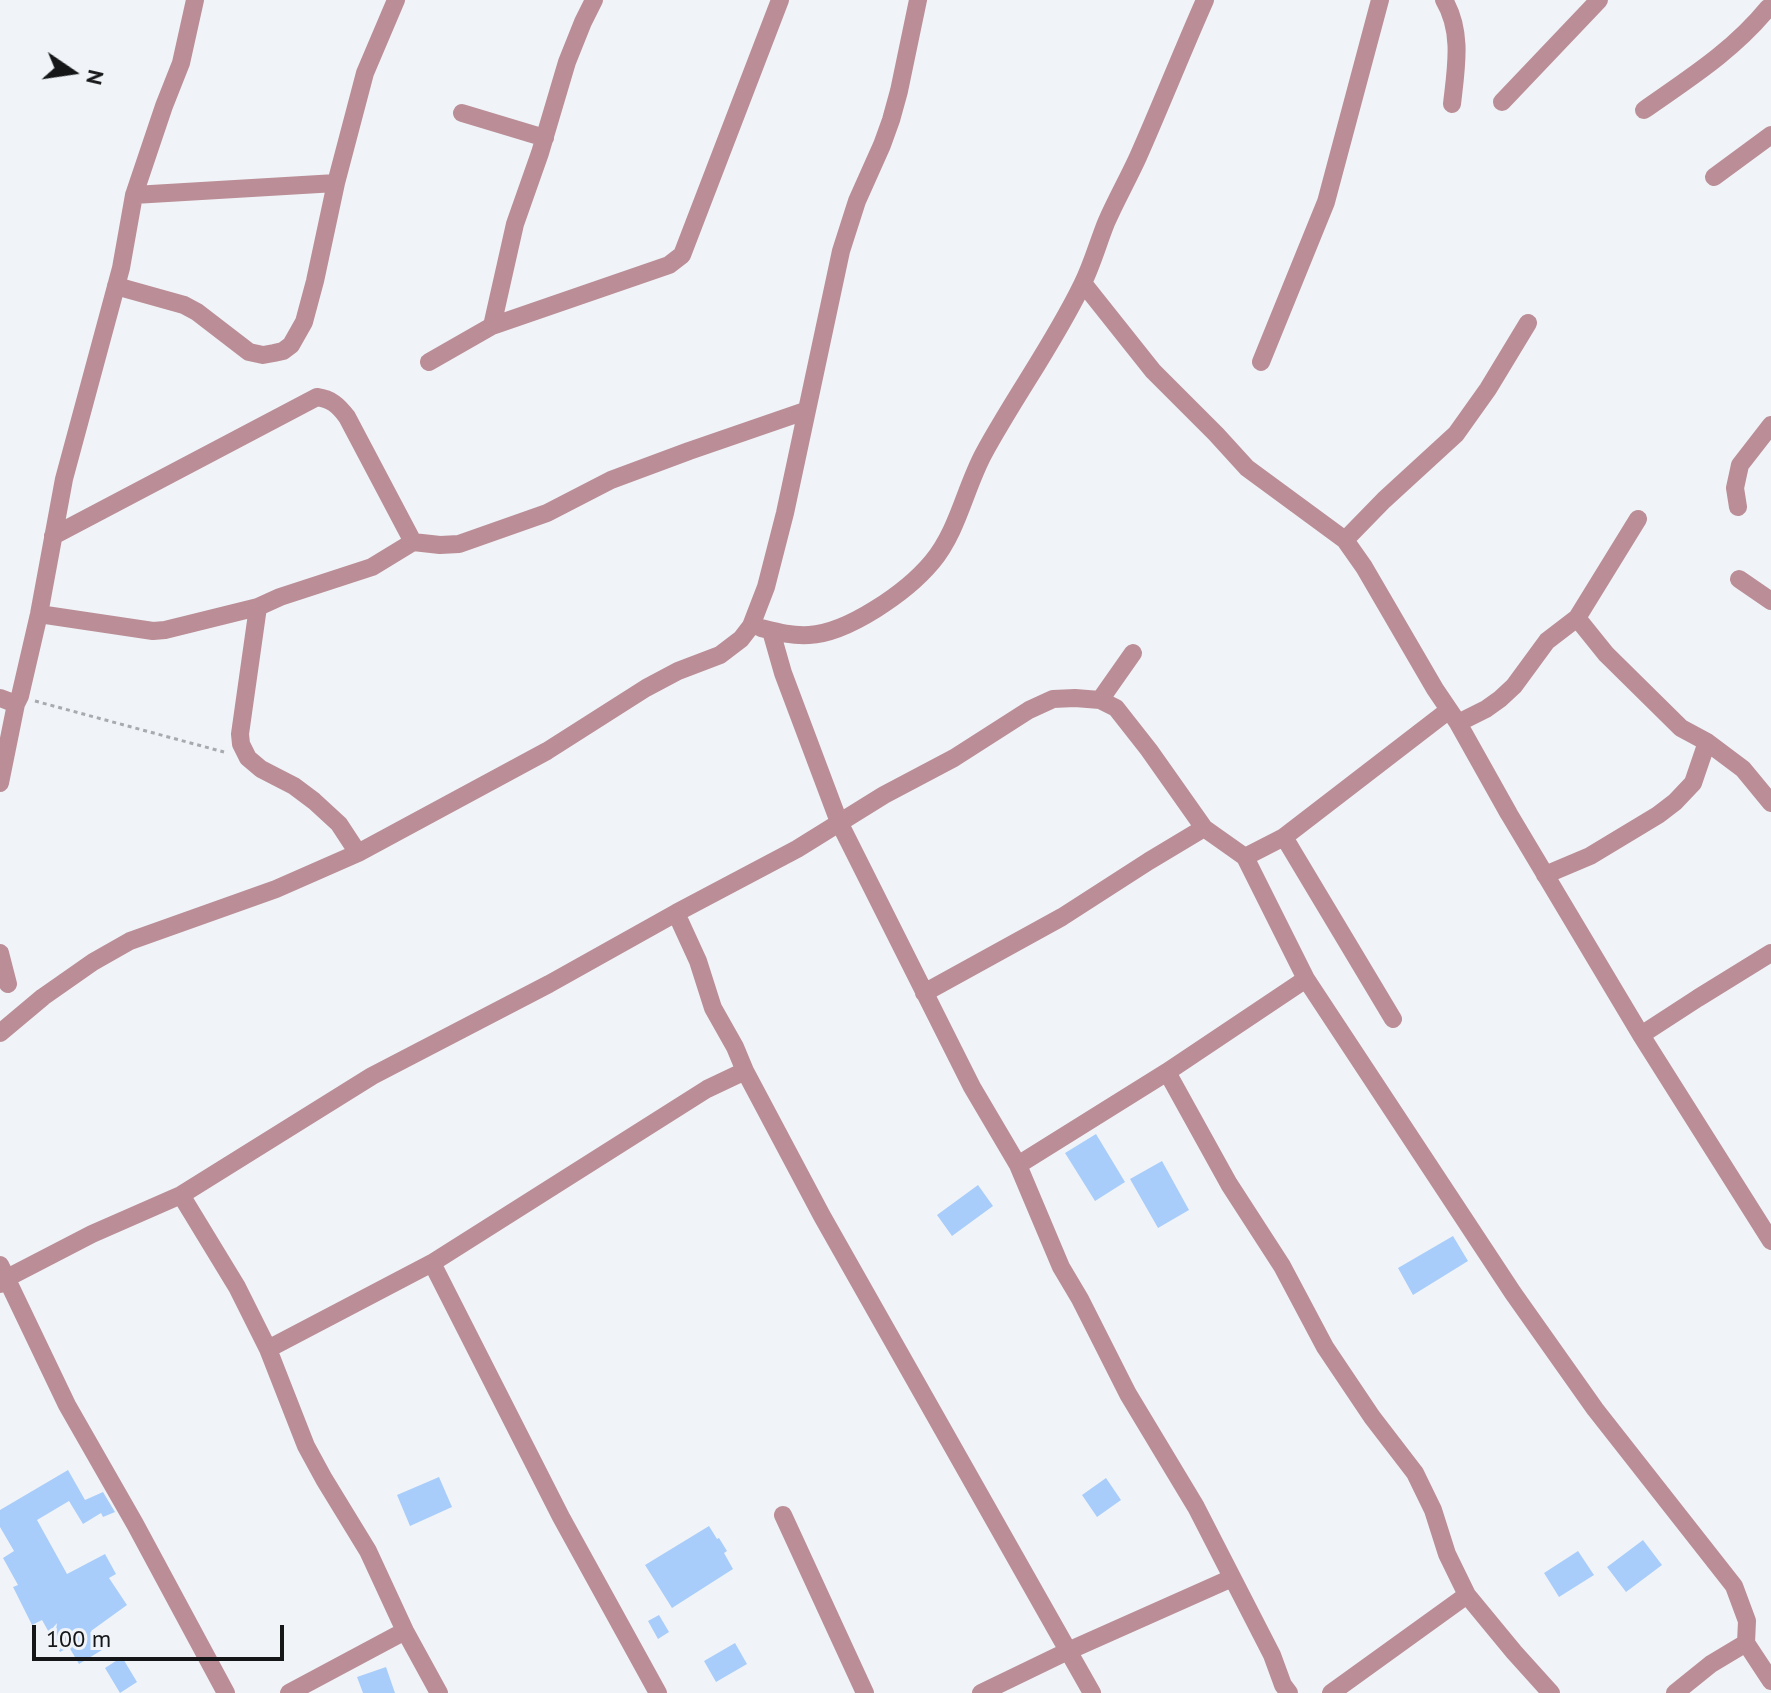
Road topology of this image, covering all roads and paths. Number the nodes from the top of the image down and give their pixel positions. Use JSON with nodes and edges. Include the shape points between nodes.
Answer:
{"nodes":[{"id":1,"x":195,"y":0,"type":"edge"},
{"id":2,"x":396,"y":0,"type":"edge"},
{"id":3,"x":594,"y":0,"type":"edge"},
{"id":4,"x":780,"y":0,"type":"edge"},
{"id":5,"x":918,"y":0,"type":"edge"},
{"id":6,"x":1205,"y":0,"type":"edge"},
{"id":7,"x":1380,"y":0,"type":"edge"},
{"id":8,"x":1444,"y":0,"type":"edge"},
{"id":9,"x":1599,"y":0,"type":"edge"},
{"id":10,"x":1766,"y":7,"type":"edge"},
{"id":11,"x":1502,"y":102,"type":"dead end"},
{"id":12,"x":1452,"y":104,"type":"dead end"},
{"id":13,"x":1644,"y":110,"type":"dead end"},
{"id":14,"x":462,"y":113,"type":"dead end"},
{"id":15,"x":1771,"y":135,"type":"edge"},
{"id":16,"x":545,"y":138,"type":"junction"},
{"id":17,"x":1714,"y":177,"type":"dead end"},
{"id":18,"x":336,"y":183,"type":"junction"},
{"id":19,"x":134,"y":195,"type":"junction"},
{"id":20,"x":1083,"y":283,"type":"junction"},
{"id":21,"x":116,"y":286,"type":"junction"},
{"id":22,"x":1528,"y":323,"type":"dead end"},
{"id":23,"x":492,"y":326,"type":"junction"},
{"id":24,"x":429,"y":362,"type":"dead end"},
{"id":25,"x":1261,"y":362,"type":"dead end"},
{"id":26,"x":805,"y":411,"type":"junction"},
{"id":27,"x":1771,"y":425,"type":"edge"},
{"id":28,"x":1738,"y":507,"type":"dead end"},
{"id":29,"x":1638,"y":519,"type":"dead end"},
{"id":30,"x":53,"y":536,"type":"junction"},
{"id":31,"x":1345,"y":540,"type":"junction"},
{"id":32,"x":413,"y":542,"type":"junction"},
{"id":33,"x":1739,"y":579,"type":"dead end"},
{"id":34,"x":1771,"y":601,"type":"edge"},
{"id":35,"x":258,"y":607,"type":"junction"},
{"id":36,"x":39,"y":614,"type":"junction"},
{"id":37,"x":1577,"y":618,"type":"junction"},
{"id":38,"x":751,"y":626,"type":"junction"},
{"id":39,"x":771,"y":631,"type":"junction"},
{"id":40,"x":1133,"y":653,"type":"dead end"},
{"id":41,"x":12,"y":699,"type":"edge"},
{"id":42,"x":1100,"y":700,"type":"junction"},
{"id":43,"x":1454,"y":716,"type":"junction"},
{"id":44,"x":1707,"y":742,"type":"junction"},
{"id":45,"x":248,"y":758,"type":"junction"},
{"id":46,"x":0,"y":783,"type":"edge"},
{"id":47,"x":1771,"y":803,"type":"edge"},
{"id":48,"x":839,"y":822,"type":"junction"},
{"id":49,"x":1204,"y":828,"type":"junction"},
{"id":50,"x":1284,"y":837,"type":"junction"},
{"id":51,"x":358,"y":853,"type":"junction"},
{"id":52,"x":1245,"y":857,"type":"junction"},
{"id":53,"x":1545,"y":875,"type":"junction"},
{"id":54,"x":676,"y":913,"type":"junction"},
{"id":55,"x":0,"y":953,"type":"edge"},
{"id":56,"x":1771,"y":953,"type":"edge"},
{"id":57,"x":1306,"y":979,"type":"junction"},
{"id":58,"x":8,"y":984,"type":"dead end"},
{"id":59,"x":924,"y":993,"type":"junction"},
{"id":60,"x":1393,"y":1019,"type":"dead end"},
{"id":61,"x":0,"y":1033,"type":"edge"},
{"id":62,"x":1641,"y":1035,"type":"junction"},
{"id":63,"x":745,"y":1071,"type":"junction"},
{"id":64,"x":1167,"y":1072,"type":"junction"},
{"id":65,"x":1018,"y":1165,"type":"junction"},
{"id":66,"x":181,"y":1195,"type":"junction"},
{"id":67,"x":1771,"y":1241,"type":"edge"},
{"id":68,"x":432,"y":1263,"type":"junction"},
{"id":69,"x":2,"y":1275,"type":"edge"},
{"id":70,"x":268,"y":1349,"type":"junction"},
{"id":71,"x":783,"y":1515,"type":"dead end"},
{"id":72,"x":1232,"y":1578,"type":"junction"},
{"id":73,"x":1467,"y":1595,"type":"junction"},
{"id":74,"x":405,"y":1631,"type":"junction"},
{"id":75,"x":1746,"y":1643,"type":"junction"},
{"id":76,"x":1068,"y":1651,"type":"junction"},
{"id":77,"x":1771,"y":1681,"type":"edge"},
{"id":78,"x":226,"y":1693,"type":"edge"},
{"id":79,"x":289,"y":1693,"type":"edge"},
{"id":80,"x":439,"y":1693,"type":"edge"},
{"id":81,"x":658,"y":1693,"type":"edge"},
{"id":82,"x":865,"y":1693,"type":"edge"},
{"id":83,"x":981,"y":1693,"type":"edge"},
{"id":84,"x":1092,"y":1693,"type":"edge"},
{"id":85,"x":1289,"y":1693,"type":"edge"},
{"id":86,"x":1331,"y":1693,"type":"edge"},
{"id":87,"x":1551,"y":1693,"type":"edge"},
{"id":88,"x":1675,"y":1693,"type":"edge"}],
"edges":[{"from":1,"to":19,"type":"street","via":[[181,63]]},
{"from":2,"to":18,"type":"street","via":[[365,73]]},
{"from":3,"to":16,"type":"street","via":[[567,62]]},
{"from":4,"to":23,"type":"street","via":[[682,255],[669,265]]},
{"from":5,"to":26,"type":"street","via":[[891,120],[841,251]]},
{"from":6,"to":20,"type":"street"},
{"from":7,"to":25,"type":"street","via":[[1326,202]]},
{"from":8,"to":12,"type":"street","via":[[1455,25]]},
{"from":9,"to":11,"type":"street"},
{"from":10,"to":13,"type":"street","via":[[1754,26],[1719,58]]},
{"from":14,"to":16,"type":"street"},
{"from":15,"to":17,"type":"street"},
{"from":16,"to":23,"type":"street","via":[[515,224]]},
{"from":18,"to":19,"type":"street"},
{"from":18,"to":21,"type":"street","via":[[304,322],[283,351],[249,352],[184,305]]},
{"from":19,"to":21,"type":"street"},
{"from":20,"to":31,"type":"street","via":[[1153,371],[1247,468]]},
{"from":20,"to":39,"type":"street","via":[[984,454],[948,540],[931,564],[882,606],[844,626],[811,635]]},
{"from":21,"to":30,"type":"street"},
{"from":22,"to":31,"type":"street","via":[[1456,434]]},
{"from":23,"to":24,"type":"street"},
{"from":26,"to":32,"type":"street","via":[[611,480],[547,513],[459,544]]},
{"from":26,"to":38,"type":"street","via":[[785,513]]},
{"from":27,"to":28,"type":"street","via":[[1740,465]]},
{"from":29,"to":37,"type":"street"},
{"from":30,"to":32,"type":"street","via":[[317,397],[338,405],[347,417]]},
{"from":30,"to":36,"type":"street"},
{"from":31,"to":43,"type":"street"},
{"from":32,"to":35,"type":"street","via":[[372,567]]},
{"from":33,"to":34,"type":"street"},
{"from":35,"to":36,"type":"street","via":[[165,630]]},
{"from":35,"to":45,"type":"street","via":[[240,734]]},
{"from":36,"to":41,"type":"street"},
{"from":37,"to":43,"type":"street","via":[[1547,641],[1500,699],[1486,709]]},
{"from":37,"to":44,"type":"street","via":[[1681,728]]},
{"from":38,"to":39,"type":"street"},
{"from":38,"to":51,"type":"street","via":[[720,655],[646,688],[547,751]]},
{"from":39,"to":48,"type":"street"},
{"from":40,"to":42,"type":"street"},
{"from":41,"to":45,"type":"path"},
{"from":41,"to":46,"type":"street"},
{"from":42,"to":48,"type":"street","via":[[1053,699]]},
{"from":42,"to":49,"type":"street","via":[[1116,708]]},
{"from":43,"to":50,"type":"street"},
{"from":43,"to":53,"type":"street"},
{"from":44,"to":47,"type":"street","via":[[1743,769]]},
{"from":44,"to":53,"type":"street","via":[[1693,783],[1675,802],[1590,856]]},
{"from":45,"to":51,"type":"street","via":[[314,801],[339,824]]},
{"from":48,"to":54,"type":"street"},
{"from":48,"to":59,"type":"street"},
{"from":49,"to":52,"type":"street"},
{"from":49,"to":59,"type":"street","via":[[1062,917]]},
{"from":50,"to":52,"type":"street"},
{"from":50,"to":60,"type":"street"},
{"from":51,"to":61,"type":"street","via":[[276,889],[130,941],[43,997]]},
{"from":52,"to":57,"type":"street"},
{"from":53,"to":62,"type":"street"},
{"from":54,"to":63,"type":"street","via":[[713,1008]]},
{"from":54,"to":66,"type":"street","via":[[372,1076]]},
{"from":55,"to":58,"type":"street"},
{"from":56,"to":62,"type":"street"},
{"from":57,"to":64,"type":"street"},
{"from":57,"to":75,"type":"street","via":[[1513,1293],[1595,1409],[1734,1586],[1747,1621]]},
{"from":59,"to":65,"type":"street"},
{"from":62,"to":67,"type":"street"},
{"from":63,"to":68,"type":"street","via":[[707,1089]]},
{"from":63,"to":76,"type":"street"},
{"from":64,"to":65,"type":"street"},
{"from":64,"to":73,"type":"street","via":[[1325,1347],[1415,1473]]},
{"from":65,"to":72,"type":"street","via":[[1061,1267]]},
{"from":66,"to":69,"type":"street"},
{"from":66,"to":70,"type":"street"},
{"from":68,"to":70,"type":"street"},
{"from":68,"to":81,"type":"street"},
{"from":69,"to":78,"type":"street","via":[[67,1405]]},
{"from":70,"to":74,"type":"street","via":[[306,1446],[368,1551]]},
{"from":71,"to":82,"type":"street"},
{"from":72,"to":76,"type":"street"},
{"from":72,"to":85,"type":"street"},
{"from":73,"to":86,"type":"street"},
{"from":73,"to":87,"type":"street"},
{"from":74,"to":79,"type":"street"},
{"from":74,"to":80,"type":"street"},
{"from":75,"to":77,"type":"street"},
{"from":75,"to":88,"type":"street"},
{"from":76,"to":83,"type":"street"},
{"from":76,"to":84,"type":"street"}]}
